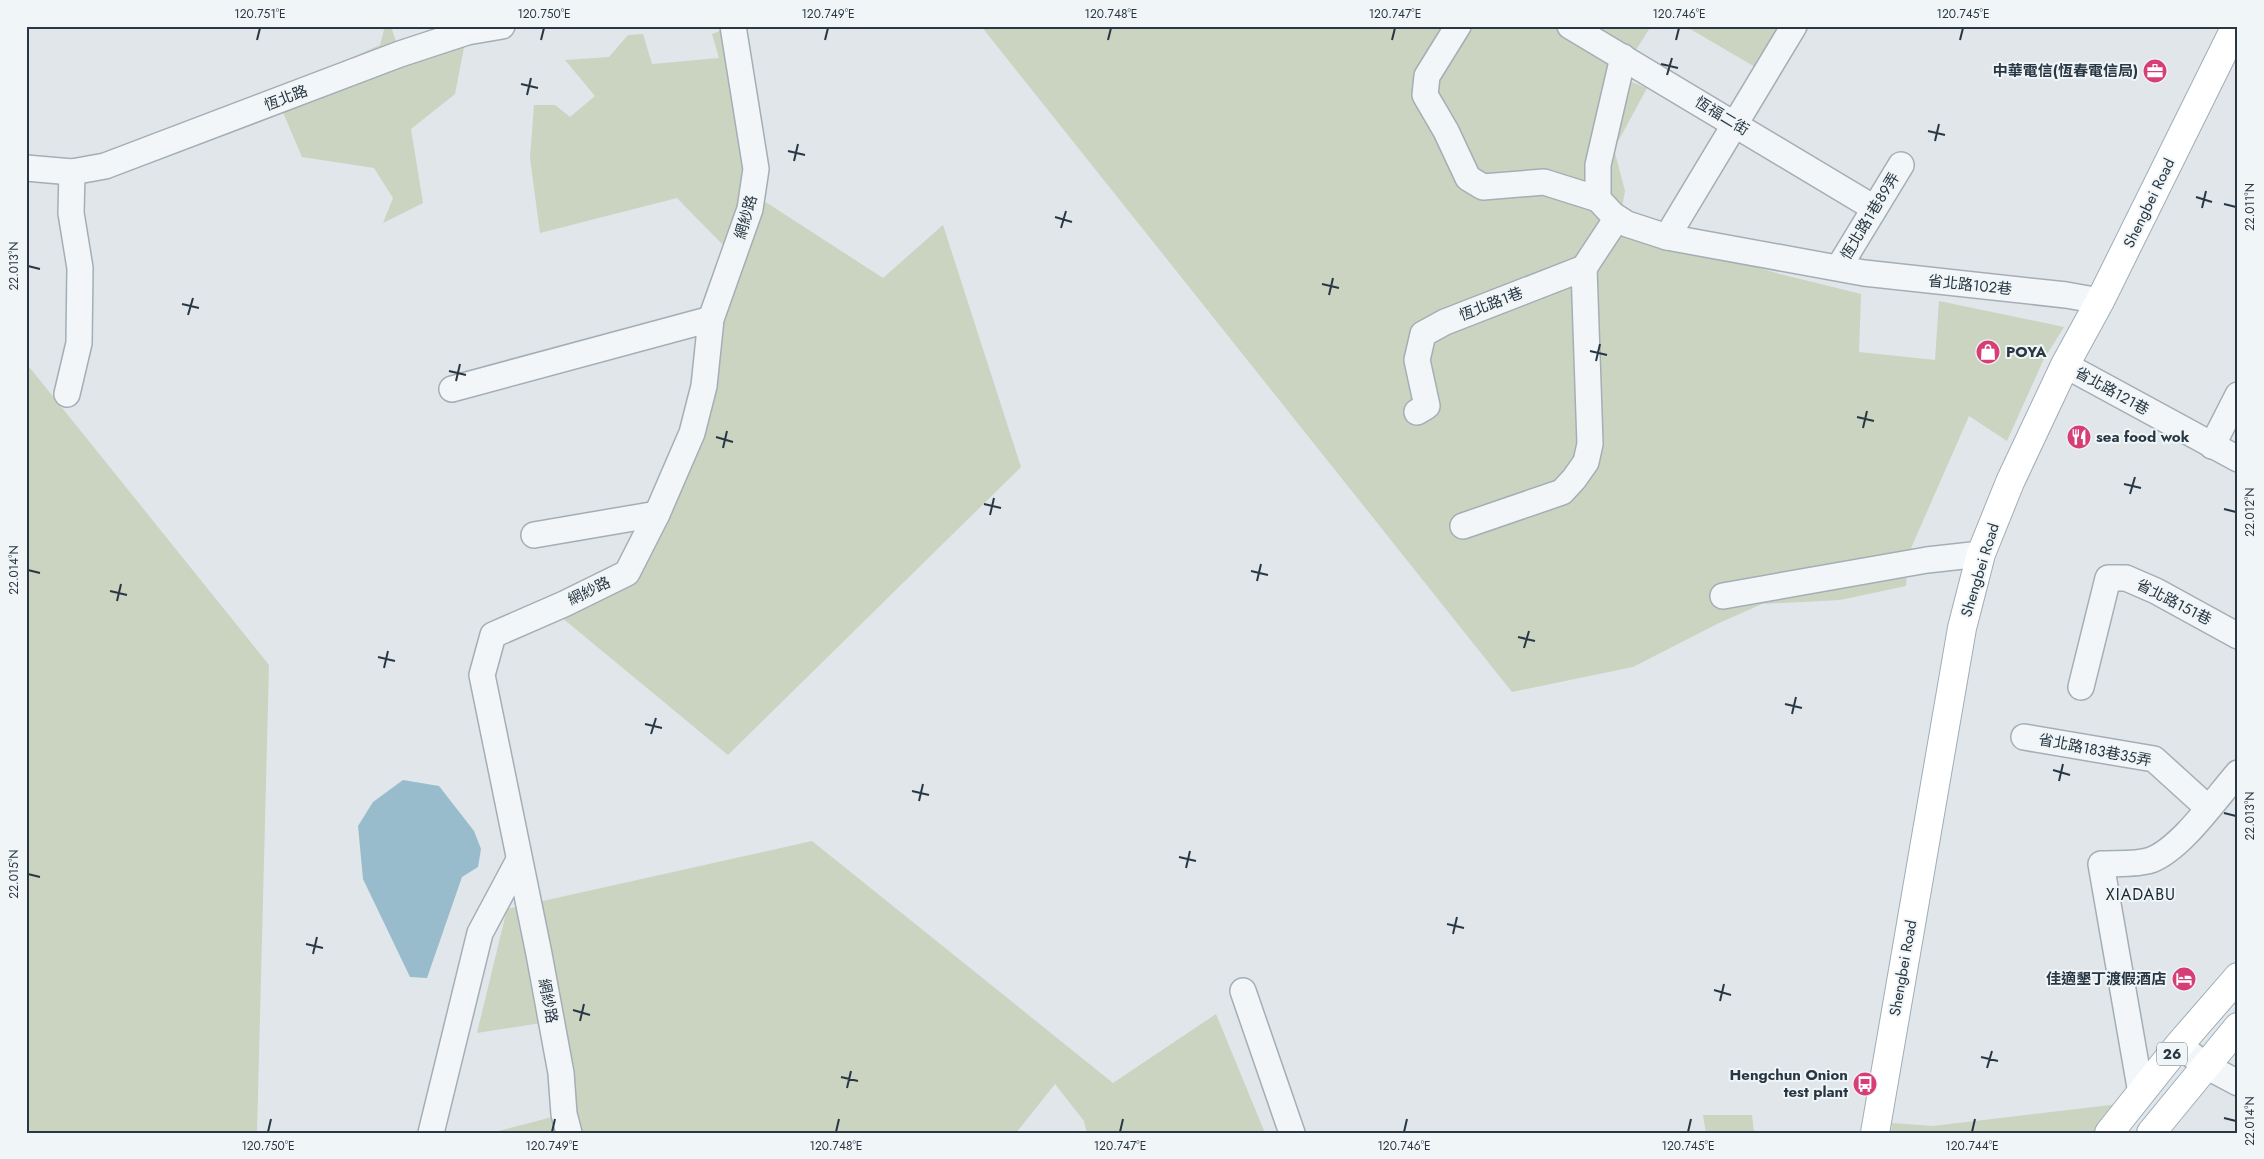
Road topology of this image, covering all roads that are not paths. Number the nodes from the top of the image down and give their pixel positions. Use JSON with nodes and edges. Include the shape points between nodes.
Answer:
{"nodes":[{"id":1,"x":502,"y":26,"type":"edge"},
{"id":2,"x":733,"y":26,"type":"edge"},
{"id":3,"x":1458,"y":26,"type":"edge"},
{"id":4,"x":1570,"y":26,"type":"edge"},
{"id":5,"x":1794,"y":26,"type":"edge"},
{"id":6,"x":2233,"y":42,"type":"edge"},
{"id":7,"x":1623,"y":57,"type":"junction"},
{"id":8,"x":1736,"y":124,"type":"junction"},
{"id":9,"x":1901,"y":165,"type":"dead end"},
{"id":10,"x":26,"y":168,"type":"edge"},
{"id":11,"x":72,"y":172,"type":"junction"},
{"id":12,"x":1598,"y":199,"type":"junction"},
{"id":13,"x":1874,"y":208,"type":"junction"},
{"id":14,"x":1617,"y":218,"type":"junction"},
{"id":15,"x":1667,"y":237,"type":"junction"},
{"id":16,"x":1839,"y":267,"type":"junction"},
{"id":17,"x":1584,"y":268,"type":"junction"},
{"id":18,"x":2100,"y":301,"type":"junction"},
{"id":19,"x":711,"y":319,"type":"junction"},
{"id":20,"x":2065,"y":365,"type":"junction"},
{"id":21,"x":452,"y":389,"type":"dead end"},
{"id":22,"x":67,"y":394,"type":"dead end"},
{"id":23,"x":2238,"y":394,"type":"edge"},
{"id":24,"x":1417,"y":412,"type":"dead end"},
{"id":25,"x":2212,"y":446,"type":"junction"},
{"id":26,"x":2238,"y":459,"type":"edge"},
{"id":27,"x":657,"y":514,"type":"junction"},
{"id":28,"x":1463,"y":526,"type":"dead end"},
{"id":29,"x":534,"y":535,"type":"dead end"},
{"id":30,"x":1981,"y":554,"type":"junction"},
{"id":31,"x":1723,"y":596,"type":"dead end"},
{"id":32,"x":2238,"y":636,"type":"edge"},
{"id":33,"x":2081,"y":687,"type":"dead end"},
{"id":34,"x":2024,"y":736,"type":"dead end"},
{"id":35,"x":2238,"y":773,"type":"edge"},
{"id":36,"x":2208,"y":808,"type":"junction"},
{"id":37,"x":519,"y":860,"type":"junction"},
{"id":38,"x":2238,"y":977,"type":"edge"},
{"id":39,"x":1243,"y":991,"type":"dead end"},
{"id":40,"x":2238,"y":1027,"type":"edge"},
{"id":41,"x":2179,"y":1045,"type":"junction"},
{"id":42,"x":2206,"y":1066,"type":"junction"},
{"id":43,"x":2238,"y":1083,"type":"edge"},
{"id":44,"x":2141,"y":1093,"type":"junction"},
{"id":45,"x":431,"y":1133,"type":"edge"},
{"id":46,"x":569,"y":1133,"type":"edge"},
{"id":47,"x":1292,"y":1133,"type":"edge"},
{"id":48,"x":1875,"y":1133,"type":"edge"},
{"id":49,"x":2109,"y":1133,"type":"edge"},
{"id":50,"x":2151,"y":1133,"type":"edge"}],
"edges":[{"from":1,"to":11,"type":"street","name":"恆北路","via":[[467,32],[400,54],[105,166]]},
{"from":2,"to":19,"type":"street","name":"網紗路","via":[[756,168],[750,210]]},
{"from":3,"to":12,"type":"street","via":[[1427,76],[1426,95],[1468,178],[1483,187],[1544,182]]},
{"from":4,"to":7,"type":"street","name":"恆福二街"},
{"from":5,"to":8,"type":"street"},
{"from":6,"to":18,"type":"main road","name":"Shengbei Road"},
{"from":7,"to":8,"type":"street","name":"恆福二街"},
{"from":7,"to":12,"type":"street","via":[[1598,165]]},
{"from":8,"to":13,"type":"street","name":"恆福二街"},
{"from":8,"to":15,"type":"street"},
{"from":9,"to":13,"type":"street","name":"恆北路1巷89弄"},
{"from":10,"to":11,"type":"street","name":"恆北路"},
{"from":11,"to":22,"type":"street","via":[[71,213],[80,268],[78,343]]},
{"from":12,"to":14,"type":"street"},
{"from":13,"to":16,"type":"street","name":"恆北路1巷89弄"},
{"from":14,"to":15,"type":"street","via":[[1636,228]]},
{"from":14,"to":17,"type":"street"},
{"from":15,"to":16,"type":"street"},
{"from":16,"to":18,"type":"street","name":"省北路102巷","via":[[1864,273],[2066,294]]},
{"from":17,"to":24,"type":"street","name":"恆北路1巷","via":[[1444,322],[1423,334],[1417,360],[1427,406]]},
{"from":17,"to":28,"type":"street","via":[[1590,444],[1586,462],[1562,492]]},
{"from":18,"to":20,"type":"main road","name":"Shengbei Road"},
{"from":19,"to":21,"type":"street"},
{"from":19,"to":27,"type":"street","name":"網紗路","via":[[704,386],[692,433]]},
{"from":20,"to":25,"type":"street","name":"省北路121巷"},
{"from":20,"to":30,"type":"main road","name":"Shengbei Road","via":[[2010,482]]},
{"from":23,"to":25,"type":"street"},
{"from":25,"to":26,"type":"street","name":"省北路121巷"},
{"from":27,"to":29,"type":"street"},
{"from":27,"to":37,"type":"street","name":"網紗路","via":[[627,573],[493,635],[482,675]]},
{"from":30,"to":31,"type":"street","via":[[1927,560]]},
{"from":30,"to":48,"type":"main road","name":"Shengbei Road","via":[[1962,628]]},
{"from":32,"to":33,"type":"street","name":"省北路151巷","via":[[2156,591],[2126,578],[2108,578]]},
{"from":34,"to":36,"type":"street","name":"省北路183巷35弄","via":[[2154,759]]},
{"from":35,"to":36,"type":"street"},
{"from":36,"to":44,"type":"street","via":[[2164,854],[2149,860],[2101,864]]},
{"from":37,"to":45,"type":"street","via":[[480,933]]},
{"from":37,"to":46,"type":"street","name":"網紗路","via":[[561,1072]]},
{"from":38,"to":41,"type":"main road","number":"26"},
{"from":39,"to":47,"type":"street"},
{"from":40,"to":42,"type":"main road","number":"26"},
{"from":41,"to":42,"type":"street"},
{"from":41,"to":44,"type":"main road","number":"26"},
{"from":42,"to":43,"type":"street"},
{"from":42,"to":50,"type":"main road","number":"26"},
{"from":44,"to":49,"type":"main road","number":"26"}]}
